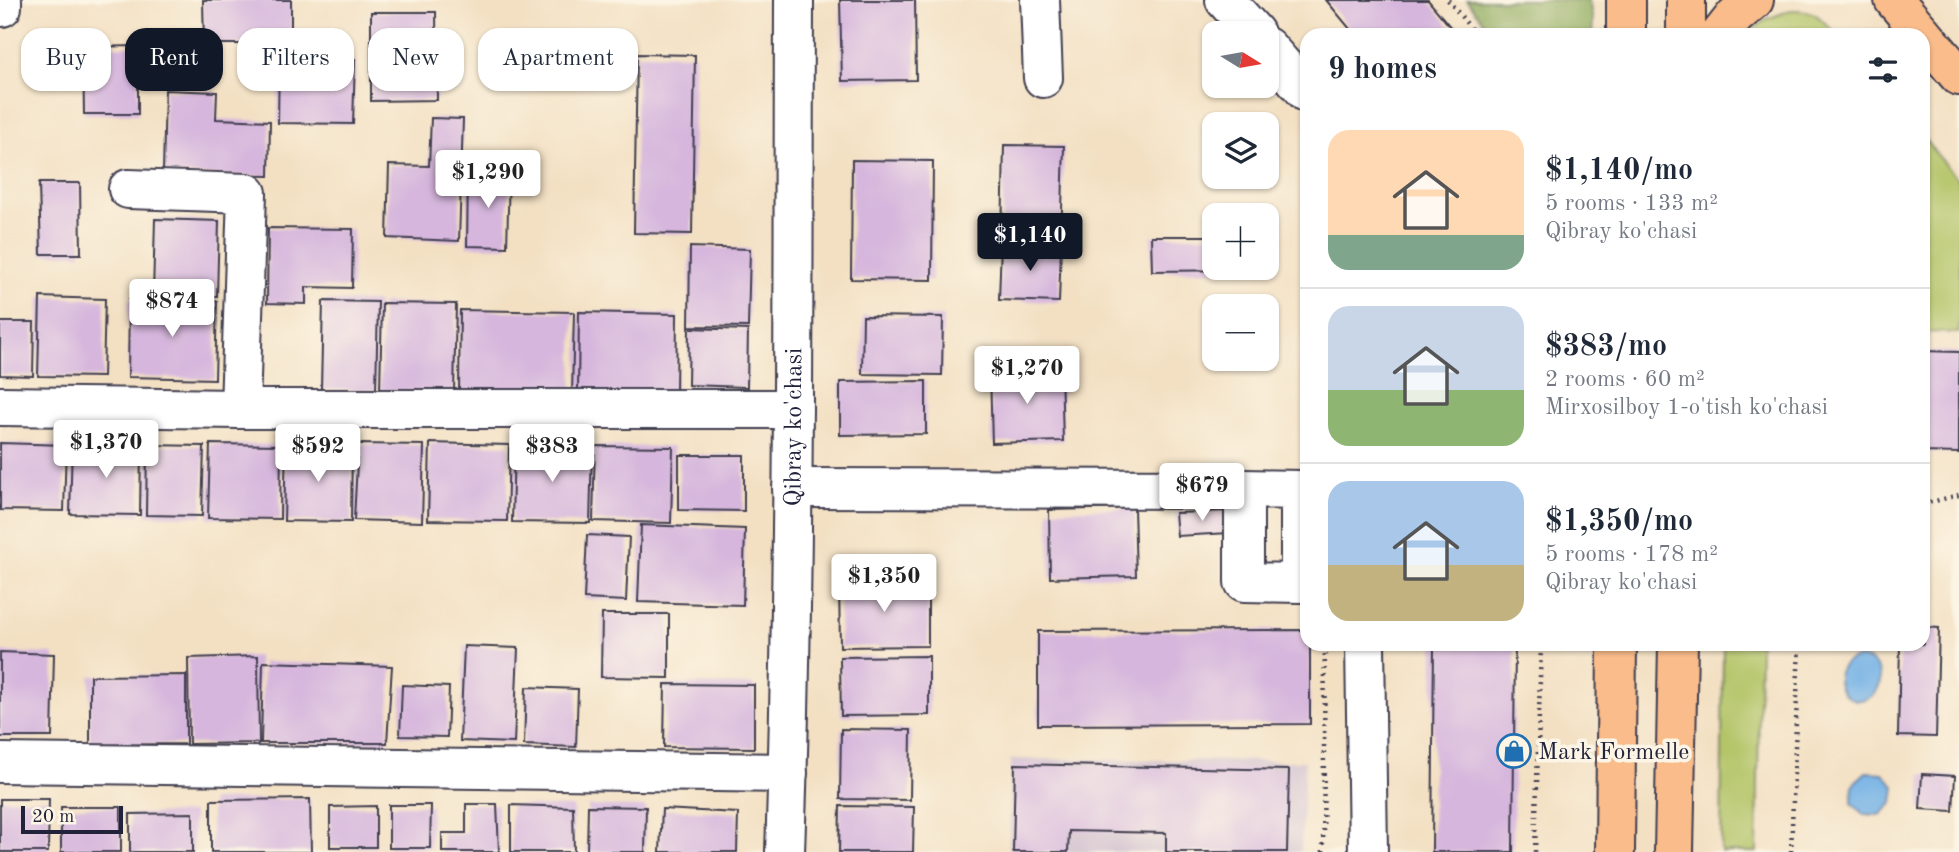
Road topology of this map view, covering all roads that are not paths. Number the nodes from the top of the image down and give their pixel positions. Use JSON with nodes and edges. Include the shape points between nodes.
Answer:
{"nodes":[{"id":1,"x":794,"y":0,"type":"edge"},
{"id":2,"x":1041,"y":0,"type":"edge"},
{"id":3,"x":1225,"y":0,"type":"edge"},
{"id":4,"x":1686,"y":0,"type":"edge"},
{"id":5,"x":1754,"y":0,"type":"edge"},
{"id":6,"x":1877,"y":0,"type":"edge"},
{"id":7,"x":1905,"y":13,"type":"edge"},
{"id":8,"x":1244,"y":21,"type":"edge"},
{"id":9,"x":1686,"y":28,"type":"edge"},
{"id":10,"x":1726,"y":28,"type":"edge"},
{"id":11,"x":1918,"y":28,"type":"edge"},
{"id":12,"x":1930,"y":42,"type":"edge"},
{"id":13,"x":1279,"y":61,"type":"edge"},
{"id":14,"x":1959,"y":76,"type":"edge"},
{"id":15,"x":1043,"y":78,"type":"dead end"},
{"id":16,"x":1300,"y":85,"type":"edge"},
{"id":17,"x":128,"y":189,"type":"dead end"},
{"id":18,"x":793,"y":400,"type":"junction"},
{"id":19,"x":0,"y":406,"type":"edge"},
{"id":20,"x":240,"y":409,"type":"junction"},
{"id":21,"x":792,"y":488,"type":"junction"},
{"id":22,"x":1244,"y":489,"type":"dead end"},
{"id":23,"x":1366,"y":651,"type":"edge"},
{"id":24,"x":1617,"y":651,"type":"edge"},
{"id":25,"x":1678,"y":651,"type":"edge"},
{"id":26,"x":0,"y":764,"type":"edge"},
{"id":27,"x":788,"y":773,"type":"junction"},
{"id":28,"x":785,"y":852,"type":"edge"},
{"id":29,"x":1368,"y":852,"type":"edge"},
{"id":30,"x":1615,"y":852,"type":"edge"},
{"id":31,"x":1674,"y":852,"type":"edge"}],
"edges":[{"from":1,"to":18,"type":"street","name":"Qibray ko'chasi"},
{"from":2,"to":15,"type":"street"},
{"from":3,"to":8,"type":"street"},
{"from":4,"to":9,"type":"main road"},
{"from":5,"to":10,"type":"main road"},
{"from":6,"to":7,"type":"main road"},
{"from":7,"to":11,"type":"main road"},
{"from":12,"to":14,"type":"main road"},
{"from":13,"to":16,"type":"street"},
{"from":17,"to":20,"type":"street","via":[[247,193]]},
{"from":18,"to":20,"type":"street"},
{"from":18,"to":21,"type":"street","name":"Qibray ko'chasi"},
{"from":19,"to":20,"type":"street"},
{"from":21,"to":22,"type":"street"},
{"from":21,"to":27,"type":"street","name":"Qibray ko'chasi"},
{"from":23,"to":29,"type":"street"},
{"from":24,"to":30,"type":"main road"},
{"from":25,"to":31,"type":"main road"},
{"from":26,"to":27,"type":"street"},
{"from":27,"to":28,"type":"street","name":"Qibray ko'chasi"}]}
